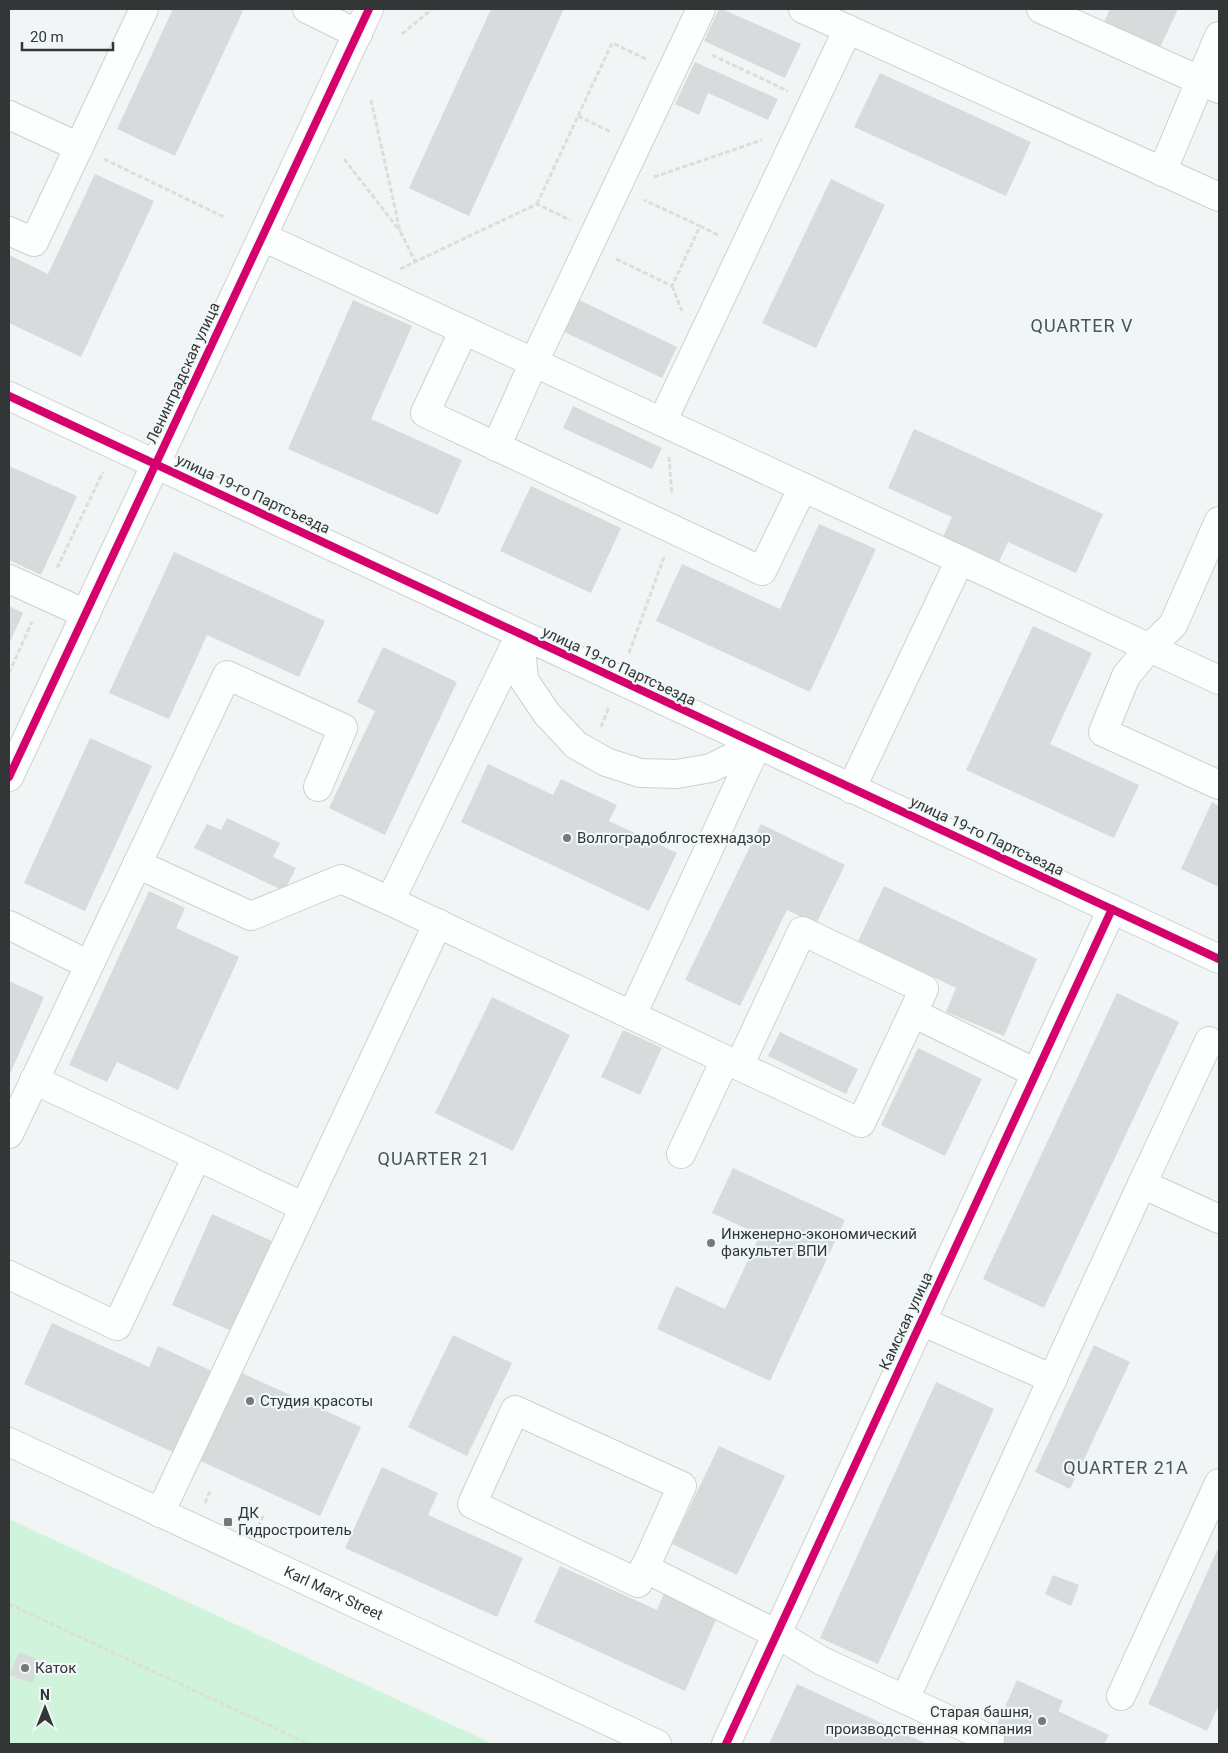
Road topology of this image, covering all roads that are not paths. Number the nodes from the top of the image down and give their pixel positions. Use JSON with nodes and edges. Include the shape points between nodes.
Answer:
{"nodes":[{"id":1,"x":144,"y":9,"type":"edge"},
{"id":2,"x":307,"y":9,"type":"edge"},
{"id":3,"x":369,"y":9,"type":"edge"},
{"id":4,"x":701,"y":9,"type":"edge"},
{"id":5,"x":803,"y":9,"type":"edge"},
{"id":6,"x":1041,"y":9,"type":"edge"},
{"id":7,"x":848,"y":29,"type":"junction"},
{"id":8,"x":358,"y":34,"type":"junction"},
{"id":9,"x":1219,"y":36,"type":"edge"},
{"id":10,"x":1210,"y":84,"type":"edge"},
{"id":11,"x":9,"y":115,"type":"edge"},
{"id":12,"x":79,"y":147,"type":"junction"},
{"id":13,"x":1162,"y":172,"type":"junction"},
{"id":14,"x":1219,"y":197,"type":"edge"},
{"id":15,"x":9,"y":231,"type":"edge"},
{"id":16,"x":264,"y":237,"type":"junction"},
{"id":17,"x":464,"y":330,"type":"junction"},
{"id":18,"x":534,"y":362,"type":"junction"},
{"id":19,"x":9,"y":396,"type":"edge"},
{"id":20,"x":662,"y":422,"type":"junction"},
{"id":21,"x":496,"y":447,"type":"junction"},
{"id":22,"x":156,"y":463,"type":"junction"},
{"id":23,"x":803,"y":487,"type":"junction"},
{"id":24,"x":1219,"y":521,"type":"edge"},
{"id":25,"x":960,"y":560,"type":"junction"},
{"id":26,"x":9,"y":579,"type":"edge"},
{"id":27,"x":86,"y":614,"type":"junction"},
{"id":28,"x":520,"y":635,"type":"junction"},
{"id":29,"x":1149,"y":648,"type":"junction"},
{"id":30,"x":1219,"y":680,"type":"edge"},
{"id":31,"x":756,"y":745,"type":"junction"},
{"id":32,"x":9,"y":777,"type":"edge"},
{"id":33,"x":1219,"y":785,"type":"edge"},
{"id":34,"x":318,"y":787,"type":"dead end"},
{"id":35,"x":851,"y":789,"type":"junction"},
{"id":36,"x":137,"y":864,"type":"junction"},
{"id":37,"x":390,"y":901,"type":"junction"},
{"id":38,"x":1112,"y":909,"type":"junction"},
{"id":39,"x":438,"y":923,"type":"junction"},
{"id":40,"x":9,"y":925,"type":"edge"},
{"id":41,"x":1219,"y":960,"type":"edge"},
{"id":42,"x":89,"y":965,"type":"junction"},
{"id":43,"x":913,"y":1013,"type":"junction"},
{"id":44,"x":632,"y":1016,"type":"junction"},
{"id":45,"x":1209,"y":1041,"type":"dead end"},
{"id":46,"x":732,"y":1063,"type":"junction"},
{"id":47,"x":1036,"y":1073,"type":"junction"},
{"id":48,"x":34,"y":1080,"type":"junction"},
{"id":49,"x":9,"y":1134,"type":"edge"},
{"id":50,"x":681,"y":1154,"type":"dead end"},
{"id":51,"x":197,"y":1156,"type":"junction"},
{"id":52,"x":1142,"y":1184,"type":"junction"},
{"id":53,"x":304,"y":1207,"type":"junction"},
{"id":54,"x":1219,"y":1219,"type":"edge"},
{"id":55,"x":9,"y":1275,"type":"edge"},
{"id":56,"x":921,"y":1321,"type":"junction"},
{"id":57,"x":1053,"y":1379,"type":"junction"},
{"id":58,"x":9,"y":1442,"type":"edge"},
{"id":59,"x":1219,"y":1483,"type":"edge"},
{"id":60,"x":160,"y":1513,"type":"junction"},
{"id":61,"x":644,"y":1568,"type":"junction"},
{"id":62,"x":777,"y":1634,"type":"junction"},
{"id":63,"x":1121,"y":1696,"type":"dead end"},
{"id":64,"x":905,"y":1699,"type":"junction"},
{"id":65,"x":990,"y":1739,"type":"dead end"},
{"id":66,"x":657,"y":1744,"type":"edge"},
{"id":67,"x":726,"y":1744,"type":"edge"}],
"edges":[{"from":1,"to":12,"type":"street"},
{"from":2,"to":8,"type":"street"},
{"from":3,"to":8,"type":"street","name":"Ленинградская улица"},
{"from":4,"to":18,"type":"street"},
{"from":5,"to":7,"type":"street"},
{"from":6,"to":10,"type":"street"},
{"from":7,"to":13,"type":"street"},
{"from":7,"to":20,"type":"street"},
{"from":8,"to":16,"type":"street","name":"Ленинградская улица"},
{"from":9,"to":10,"type":"street"},
{"from":10,"to":13,"type":"street"},
{"from":11,"to":12,"type":"street"},
{"from":12,"to":15,"type":"street","via":[[34,242]]},
{"from":13,"to":14,"type":"street"},
{"from":16,"to":17,"type":"street"},
{"from":16,"to":22,"type":"street","name":"Ленинградская улица"},
{"from":17,"to":18,"type":"street"},
{"from":17,"to":21,"type":"street","via":[[425,413]]},
{"from":18,"to":20,"type":"street"},
{"from":18,"to":21,"type":"street"},
{"from":19,"to":22,"type":"street","name":"улица 19-го Партсъезда"},
{"from":20,"to":23,"type":"street"},
{"from":21,"to":23,"type":"street","via":[[762,571]]},
{"from":22,"to":27,"type":"street","name":"Ленинградская улица"},
{"from":22,"to":28,"type":"street","name":"улица 19-го Партсъезда"},
{"from":23,"to":25,"type":"street"},
{"from":24,"to":29,"type":"street","via":[[1173,625]]},
{"from":25,"to":29,"type":"street"},
{"from":25,"to":35,"type":"street"},
{"from":26,"to":27,"type":"street"},
{"from":27,"to":32,"type":"street","name":"Ленинградская улица"},
{"from":28,"to":31,"type":"street","name":"улица 19-го Партсъезда"},
{"from":28,"to":31,"type":"street","via":[[524,680],[547,714],[576,745],[606,762],[640,772],[677,774],[711,768]]},
{"from":28,"to":37,"type":"street"},
{"from":29,"to":30,"type":"street"},
{"from":29,"to":33,"type":"street","via":[[1126,676],[1103,732]]},
{"from":31,"to":35,"type":"street","name":"улица 19-го Партсъезда"},
{"from":31,"to":44,"type":"street"},
{"from":34,"to":36,"type":"street","via":[[343,728],[227,675]]},
{"from":35,"to":38,"type":"street","name":"улица 19-го Партсъезда"},
{"from":36,"to":37,"type":"street","via":[[251,916],[341,879]]},
{"from":36,"to":42,"type":"street"},
{"from":37,"to":39,"type":"street"},
{"from":38,"to":41,"type":"street","name":"улица 19-го Партсъезда"},
{"from":38,"to":47,"type":"street","name":"Камская улица"},
{"from":39,"to":44,"type":"street"},
{"from":39,"to":53,"type":"street"},
{"from":40,"to":42,"type":"street"},
{"from":42,"to":48,"type":"street"},
{"from":43,"to":46,"type":"street","via":[[861,1123]]},
{"from":43,"to":46,"type":"street","via":[[924,989],[802,932]]},
{"from":43,"to":47,"type":"street"},
{"from":44,"to":46,"type":"street"},
{"from":45,"to":52,"type":"street"},
{"from":46,"to":50,"type":"street"},
{"from":47,"to":56,"type":"street","name":"Камская улица"},
{"from":48,"to":49,"type":"street"},
{"from":48,"to":51,"type":"street"},
{"from":51,"to":53,"type":"street"},
{"from":51,"to":55,"type":"street","via":[[117,1326]]},
{"from":52,"to":54,"type":"street"},
{"from":52,"to":57,"type":"street"},
{"from":53,"to":60,"type":"street"},
{"from":56,"to":57,"type":"street"},
{"from":56,"to":62,"type":"street","name":"Камская улица"},
{"from":57,"to":64,"type":"street"},
{"from":58,"to":60,"type":"street","name":"Karl Marx Street"},
{"from":59,"to":63,"type":"street"},
{"from":60,"to":66,"type":"street","name":"Karl Marx Street"},
{"from":61,"to":61,"type":"street","via":[[638,1583],[472,1504],[514,1410],[682,1486]]},
{"from":61,"to":62,"type":"street"},
{"from":62,"to":64,"type":"street","via":[[822,1661]]},
{"from":62,"to":67,"type":"street","name":"Камская улица"},
{"from":64,"to":65,"type":"street"}]}
